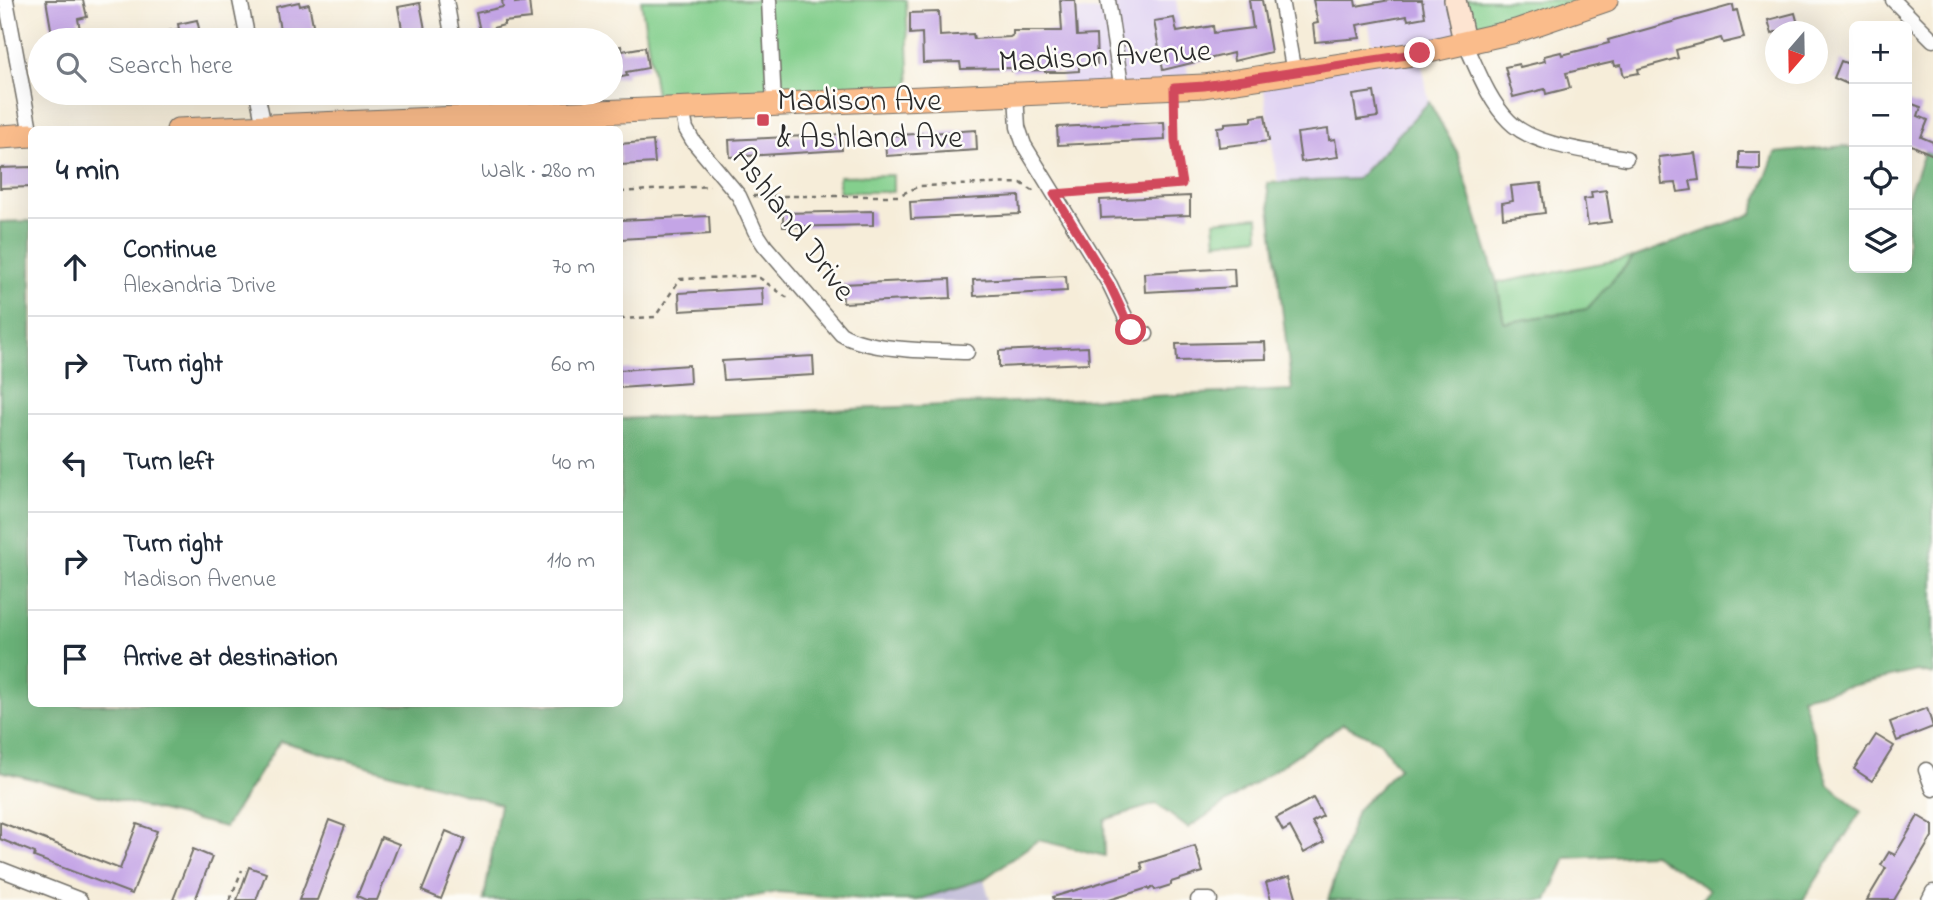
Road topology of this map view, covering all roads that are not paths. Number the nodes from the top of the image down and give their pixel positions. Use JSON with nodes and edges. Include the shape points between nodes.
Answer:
{"nodes":[{"id":1,"x":6,"y":0,"type":"edge"},
{"id":2,"x":240,"y":0,"type":"edge"},
{"id":3,"x":446,"y":0,"type":"edge"},
{"id":4,"x":769,"y":0,"type":"edge"},
{"id":5,"x":1108,"y":0,"type":"edge"},
{"id":6,"x":1281,"y":0,"type":"edge"},
{"id":7,"x":1455,"y":0,"type":"edge"},
{"id":8,"x":1606,"y":0,"type":"edge"},
{"id":9,"x":1893,"y":0,"type":"edge"},
{"id":10,"x":242,"y":28,"type":"edge"},
{"id":11,"x":451,"y":28,"type":"edge"},
{"id":12,"x":1933,"y":40,"type":"edge"},
{"id":13,"x":1464,"y":41,"type":"junction"},
{"id":14,"x":1294,"y":73,"type":"junction"},
{"id":15,"x":1122,"y":90,"type":"junction"},
{"id":16,"x":1016,"y":95,"type":"junction"},
{"id":17,"x":774,"y":104,"type":"junction"},
{"id":18,"x":260,"y":105,"type":"edge"},
{"id":19,"x":465,"y":105,"type":"edge"},
{"id":20,"x":682,"y":108,"type":"junction"},
{"id":21,"x":467,"y":117,"type":"junction"},
{"id":22,"x":29,"y":126,"type":"edge"},
{"id":23,"x":264,"y":126,"type":"joint"},
{"id":24,"x":334,"y":126,"type":"edge"},
{"id":25,"x":28,"y":135,"type":"edge"},
{"id":26,"x":0,"y":137,"type":"edge"},
{"id":27,"x":1626,"y":158,"type":"dead end"},
{"id":28,"x":1146,"y":334,"type":"dead end"},
{"id":29,"x":967,"y":352,"type":"dead end"},
{"id":30,"x":1926,"y":771,"type":"dead end"},
{"id":31,"x":1933,"y":789,"type":"edge"},
{"id":32,"x":0,"y":869,"type":"edge"},
{"id":33,"x":1933,"y":892,"type":"edge"},
{"id":34,"x":80,"y":900,"type":"edge"},
{"id":35,"x":1928,"y":900,"type":"edge"}],
"edges":[{"from":1,"to":22,"type":"street"},
{"from":2,"to":10,"type":"street"},
{"from":3,"to":11,"type":"street"},
{"from":4,"to":17,"type":"street"},
{"from":5,"to":15,"type":"street"},
{"from":6,"to":14,"type":"street"},
{"from":7,"to":13,"type":"street"},
{"from":8,"to":13,"type":"main road","name":"Madison Avenue","via":[[1516,31]]},
{"from":9,"to":12,"type":"street"},
{"from":13,"to":14,"type":"main road","name":"Madison Avenue","via":[[1420,53]]},
{"from":13,"to":27,"type":"street","via":[[1490,96],[1509,122],[1554,144]]},
{"from":14,"to":15,"type":"main road","name":"Madison Avenue","via":[[1204,86]]},
{"from":15,"to":16,"type":"main road","name":"Madison Avenue"},
{"from":16,"to":17,"type":"main road","name":"Madison Avenue"},
{"from":16,"to":28,"type":"street","via":[[1024,145],[1110,285],[1131,330]]},
{"from":17,"to":20,"type":"main road","name":"Madison Avenue"},
{"from":18,"to":23,"type":"street"},
{"from":19,"to":21,"type":"street"},
{"from":20,"to":21,"type":"main road","name":"Madison Avenue"},
{"from":20,"to":29,"type":"street","name":"Ashland Drive","via":[[693,141],[740,196],[754,231],[835,328],[849,339],[872,345]]},
{"from":21,"to":24,"type":"main road","name":"Madison Avenue"},
{"from":23,"to":24,"type":"main road","name":"Madison Avenue"},
{"from":25,"to":26,"type":"main road"},
{"from":30,"to":31,"type":"street"},
{"from":32,"to":34,"type":"street"},
{"from":33,"to":35,"type":"street"}]}
